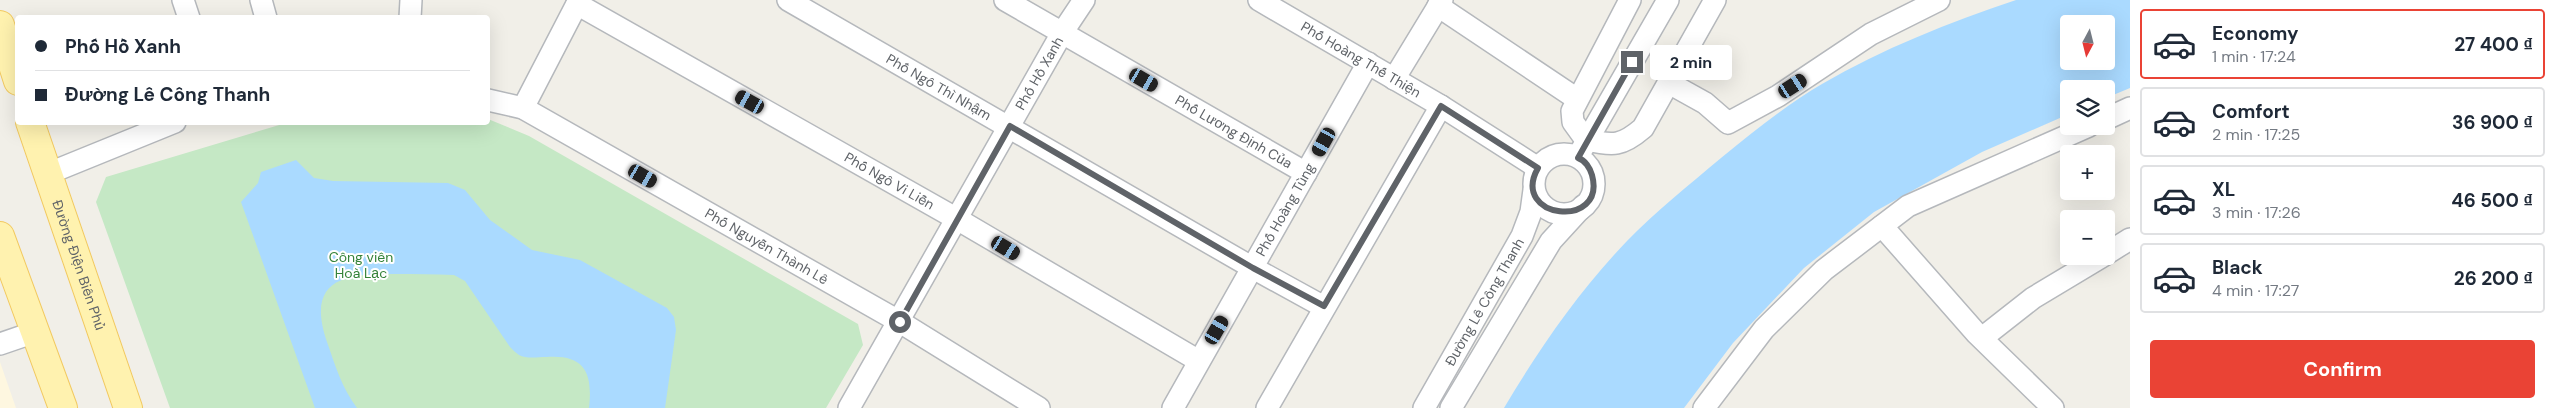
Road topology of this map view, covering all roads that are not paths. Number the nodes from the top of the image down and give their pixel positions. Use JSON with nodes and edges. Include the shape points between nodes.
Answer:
{"nodes":[{"id":1,"x":183,"y":0,"type":"edge"},
{"id":2,"x":261,"y":0,"type":"edge"},
{"id":3,"x":411,"y":0,"type":"edge"},
{"id":4,"x":788,"y":0,"type":"edge"},
{"id":5,"x":1005,"y":0,"type":"edge"},
{"id":6,"x":1084,"y":0,"type":"edge"},
{"id":7,"x":1259,"y":0,"type":"edge"},
{"id":8,"x":1630,"y":0,"type":"edge"},
{"id":9,"x":1668,"y":0,"type":"edge"},
{"id":10,"x":1715,"y":0,"type":"edge"},
{"id":11,"x":1939,"y":0,"type":"edge"},
{"id":12,"x":578,"y":2,"type":"edge"},
{"id":13,"x":1440,"y":3,"type":"edge"},
{"id":14,"x":188,"y":15,"type":"edge"},
{"id":15,"x":265,"y":15,"type":"edge"},
{"id":16,"x":410,"y":15,"type":"edge"},
{"id":17,"x":0,"y":26,"type":"edge"},
{"id":18,"x":1062,"y":33,"type":"junction"},
{"id":19,"x":1368,"y":63,"type":"junction"},
{"id":20,"x":15,"y":72,"type":"edge"},
{"id":21,"x":1394,"y":79,"type":"junction"},
{"id":22,"x":1669,"y":83,"type":"junction"},
{"id":23,"x":1577,"y":99,"type":"junction"},
{"id":24,"x":490,"y":100,"type":"edge"},
{"id":25,"x":1441,"y":106,"type":"junction"},
{"id":26,"x":523,"y":108,"type":"junction"},
{"id":27,"x":2130,"y":108,"type":"edge"},
{"id":28,"x":2115,"y":115,"type":"edge"},
{"id":29,"x":31,"y":125,"type":"edge"},
{"id":30,"x":168,"y":125,"type":"edge"},
{"id":31,"x":1010,"y":126,"type":"junction"},
{"id":32,"x":2069,"y":135,"type":"edge"},
{"id":33,"x":1582,"y":149,"type":"junction"},
{"id":34,"x":1538,"y":168,"type":"junction"},
{"id":35,"x":1306,"y":173,"type":"junction"},
{"id":36,"x":47,"y":174,"type":"junction"},
{"id":37,"x":1534,"y":190,"type":"junction"},
{"id":38,"x":1583,"y":206,"type":"junction"},
{"id":39,"x":957,"y":219,"type":"junction"},
{"id":40,"x":1882,"y":226,"type":"junction"},
{"id":41,"x":0,"y":236,"type":"edge"},
{"id":42,"x":2130,"y":239,"type":"edge"},
{"id":43,"x":2115,"y":249,"type":"edge"},
{"id":44,"x":2088,"y":265,"type":"edge"},
{"id":45,"x":1253,"y":268,"type":"junction"},
{"id":46,"x":1324,"y":306,"type":"junction"},
{"id":47,"x":900,"y":322,"type":"junction"},
{"id":48,"x":36,"y":332,"type":"junction"},
{"id":49,"x":1982,"y":338,"type":"junction"},
{"id":50,"x":0,"y":344,"type":"edge"},
{"id":51,"x":1200,"y":361,"type":"junction"},
{"id":52,"x":1029,"y":406,"type":"edge"},
{"id":53,"x":63,"y":408,"type":"edge"},
{"id":54,"x":128,"y":408,"type":"edge"},
{"id":55,"x":849,"y":408,"type":"edge"},
{"id":56,"x":1173,"y":408,"type":"edge"},
{"id":57,"x":1267,"y":408,"type":"edge"},
{"id":58,"x":1424,"y":408,"type":"edge"},
{"id":59,"x":1451,"y":408,"type":"edge"},
{"id":60,"x":1704,"y":408,"type":"edge"},
{"id":61,"x":2053,"y":408,"type":"edge"}],
"edges":[{"from":1,"to":14,"type":"street"},
{"from":2,"to":15,"type":"street"},
{"from":3,"to":16,"type":"street"},
{"from":4,"to":31,"type":"street","name":"Phố Ngô Thì Nhậm"},
{"from":5,"to":18,"type":"street","name":"Phố Lương Định Của"},
{"from":6,"to":18,"type":"street","name":"Phố Hồ Xanh"},
{"from":7,"to":19,"type":"street","name":"Phố Hoàng Thế Thiện"},
{"from":8,"to":23,"type":"street"},
{"from":9,"to":33,"type":"street"},
{"from":10,"to":22,"type":"street"},
{"from":11,"to":22,"type":"street","via":[[1871,34],[1778,96],[1728,123],[1705,104]]},
{"from":12,"to":26,"type":"street"},
{"from":12,"to":39,"type":"street","name":"Phố Ngô Vi Liễn"},
{"from":13,"to":21,"type":"street"},
{"from":13,"to":23,"type":"street"},
{"from":17,"to":20,"type":"main road"},
{"from":18,"to":31,"type":"street","name":"Phố Hồ Xanh"},
{"from":18,"to":35,"type":"street","name":"Phố Lương Định Của"},
{"from":19,"to":21,"type":"street","name":"Phố Hoàng Thế Thiện"},
{"from":19,"to":35,"type":"street","name":"Phố Hoàng Tùng"},
{"from":21,"to":25,"type":"street","name":"Phố Hoàng Thế Thiện"},
{"from":22,"to":33,"type":"street","via":[[1643,128],[1627,141]]},
{"from":23,"to":33,"type":"street","via":[[1572,111],[1573,122]]},
{"from":24,"to":26,"type":"street","name":"Phố Nguyễn Thành Lê"},
{"from":25,"to":34,"type":"street","name":"Phố Hoàng Thế Thiện"},
{"from":25,"to":46,"type":"street"},
{"from":26,"to":47,"type":"street","name":"Phố Nguyễn Thành Lê"},
{"from":27,"to":28,"type":"street"},
{"from":29,"to":36,"type":"main road","name":"Đường Điện Biên Phủ"},
{"from":30,"to":36,"type":"street"},
{"from":31,"to":39,"type":"street","name":"Phố Hồ Xanh"},
{"from":31,"to":45,"type":"street","name":"Phố Ngô Thì Nhậm"},
{"from":32,"to":40,"type":"street","via":[[1908,206]]},
{"from":33,"to":34,"type":"street","via":[[1550,157]]},
{"from":33,"to":38,"type":"street","via":[[1582,159],[1593,180],[1590,198]]},
{"from":34,"to":37,"type":"street"},
{"from":35,"to":45,"type":"street","name":"Phố Hoàng Tùng"},
{"from":36,"to":54,"type":"main road","name":"Đường Điện Biên Phủ"},
{"from":37,"to":38,"type":"street","via":[[1545,207],[1554,212],[1574,212]]},
{"from":37,"to":58,"type":"street","name":"Đường Lê Công Thanh","via":[[1531,212],[1522,236]]},
{"from":38,"to":59,"type":"street","name":"Đường Lê Công Thanh","via":[[1551,241]]},
{"from":39,"to":47,"type":"street","name":"Phố Hồ Xanh"},
{"from":39,"to":51,"type":"street","name":"Phố Ngô Vi Liễn"},
{"from":40,"to":49,"type":"street"},
{"from":40,"to":60,"type":"street","via":[[1824,270],[1764,329]]},
{"from":41,"to":48,"type":"main road"},
{"from":42,"to":43,"type":"street"},
{"from":44,"to":49,"type":"street","via":[[2034,298]]},
{"from":45,"to":46,"type":"street","name":"Phố Ngô Thì Nhậm"},
{"from":45,"to":51,"type":"street","name":"Phố Hoàng Tùng"},
{"from":46,"to":57,"type":"street"},
{"from":47,"to":52,"type":"street","name":"Phố Nguyễn Thành Lê"},
{"from":47,"to":55,"type":"street","name":"Phố Hồ Xanh"},
{"from":48,"to":50,"type":"street"},
{"from":48,"to":53,"type":"main road"},
{"from":49,"to":61,"type":"street"},
{"from":51,"to":56,"type":"street","name":"Phố Hoàng Tùng"}]}
